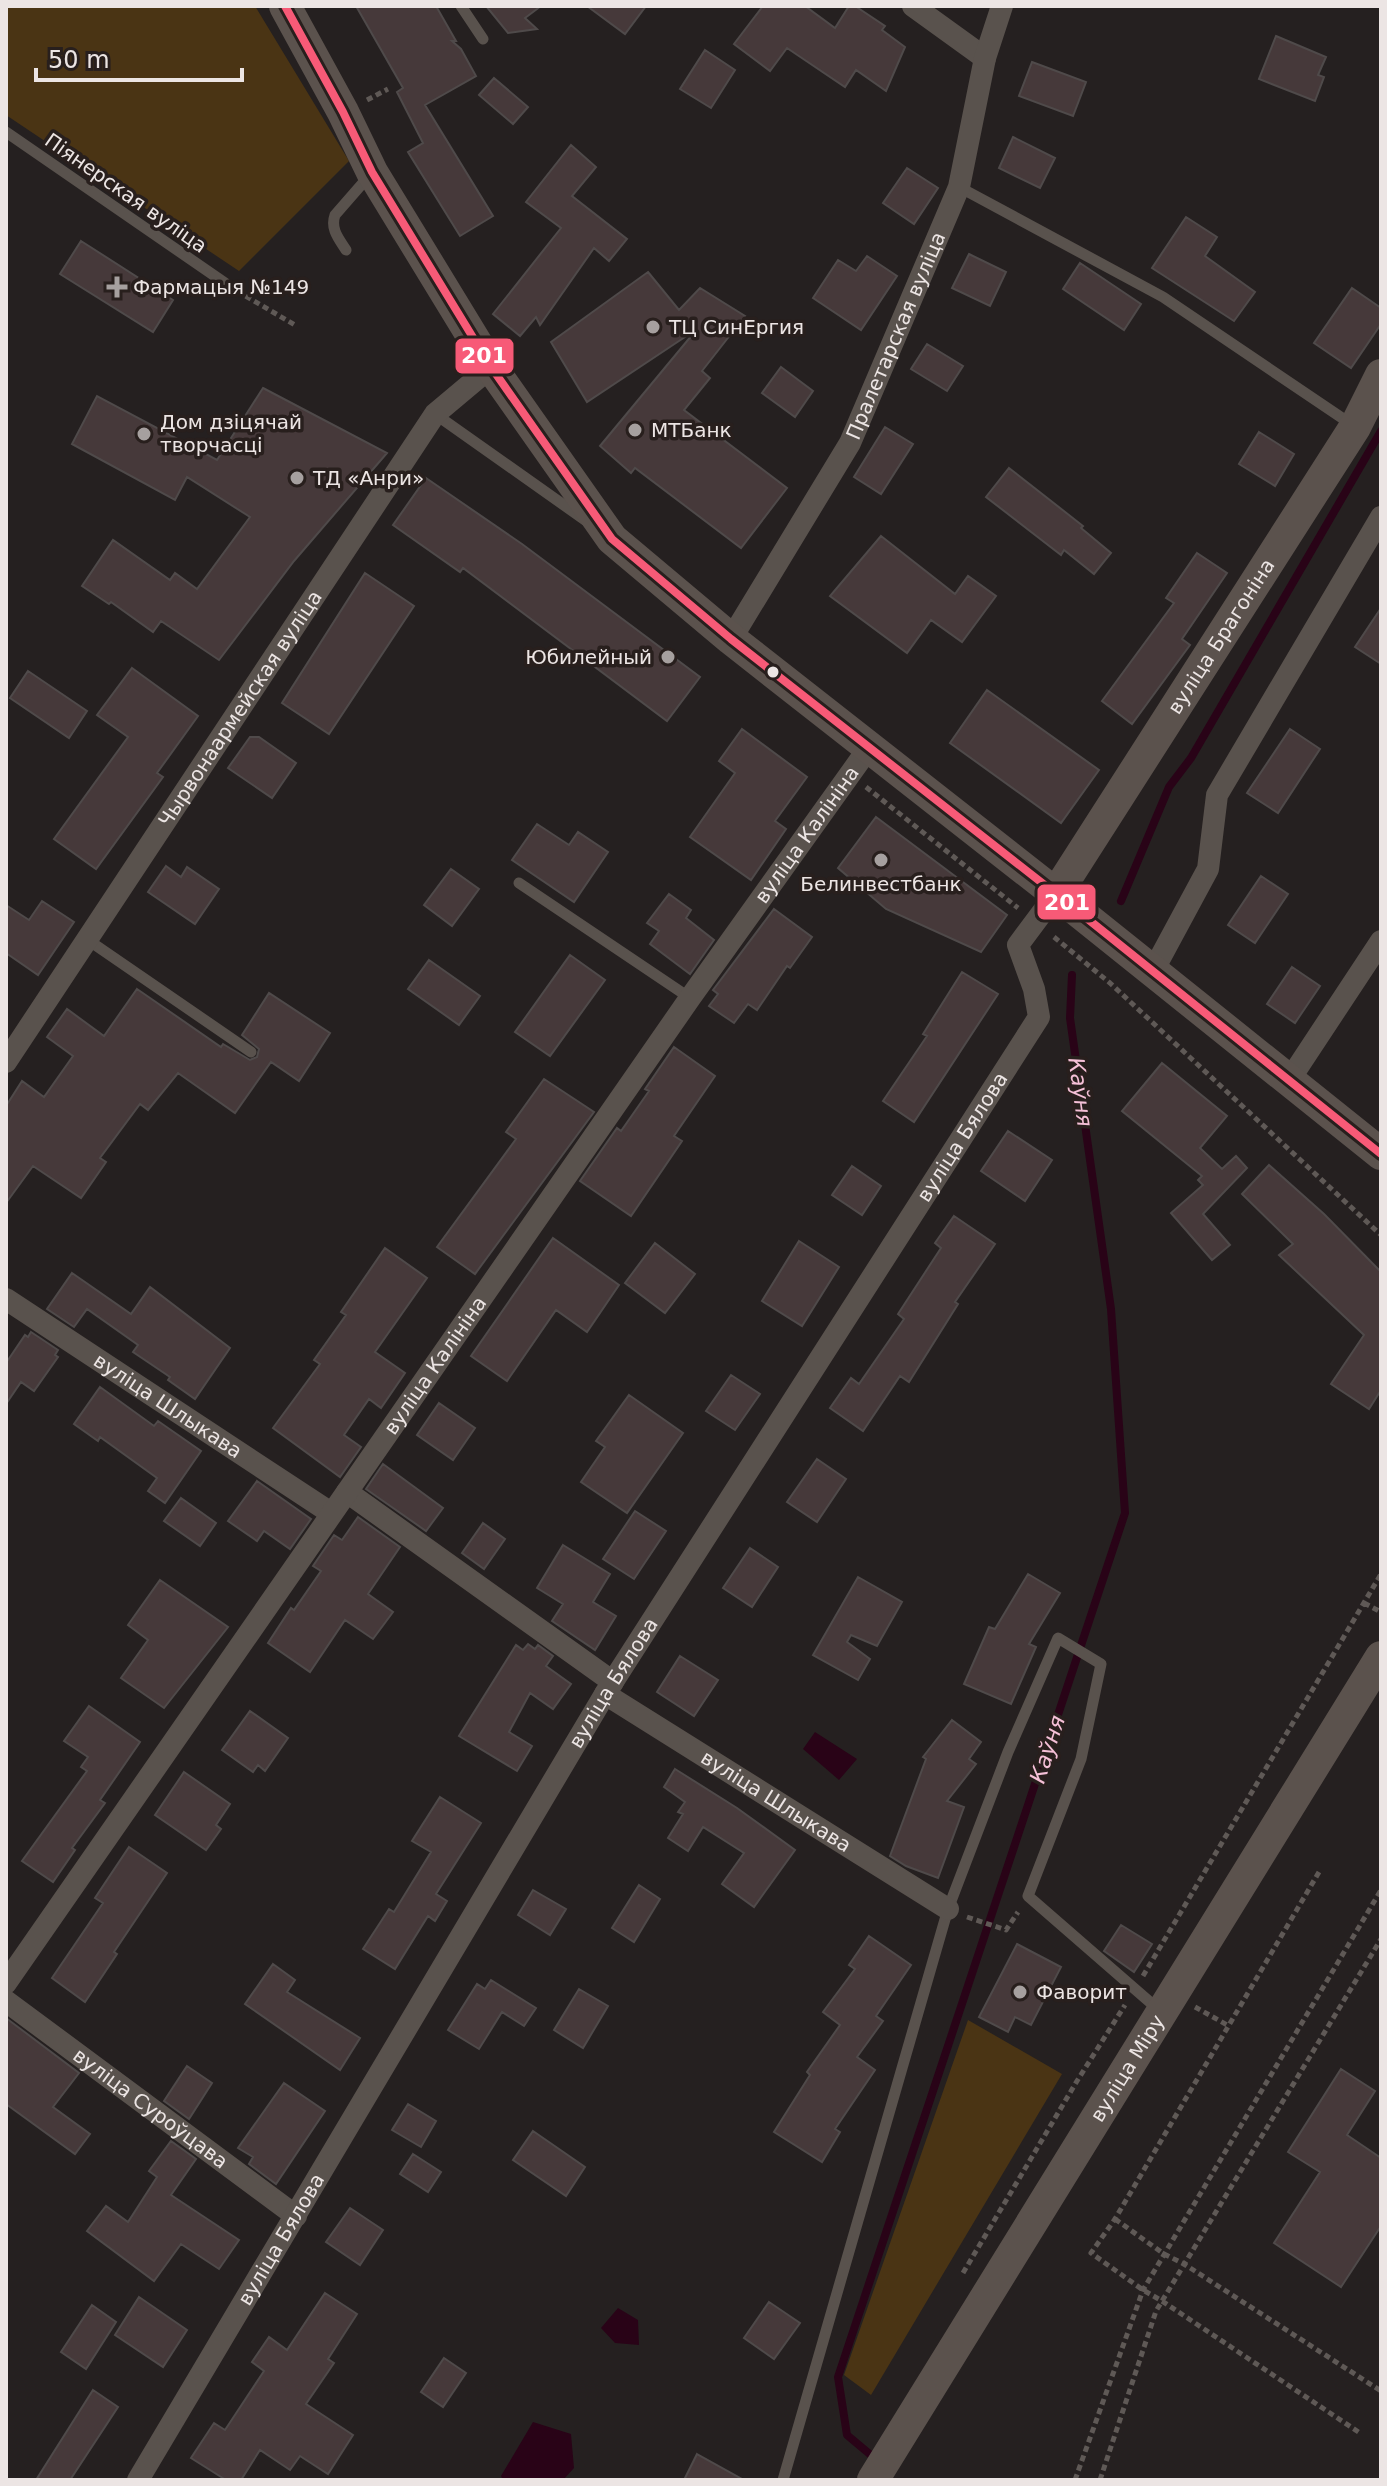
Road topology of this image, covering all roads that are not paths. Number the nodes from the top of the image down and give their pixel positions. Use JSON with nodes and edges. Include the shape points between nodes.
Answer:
{"nodes":[{"id":1,"x":285,"y":6,"type":"edge"},
{"id":2,"x":461,"y":6,"type":"edge"},
{"id":3,"x":913,"y":6,"type":"edge"},
{"id":4,"x":1002,"y":6,"type":"edge"},
{"id":5,"x":483,"y":39,"type":"dead end"},
{"id":6,"x":985,"y":58,"type":"junction"},
{"id":7,"x":6,"y":132,"type":"edge"},
{"id":8,"x":372,"y":172,"type":"junction"},
{"id":9,"x":959,"y":187,"type":"junction"},
{"id":10,"x":346,"y":250,"type":"dead end"},
{"id":11,"x":225,"y":283,"type":"road end"},
{"id":12,"x":491,"y":367,"type":"junction"},
{"id":13,"x":1381,"y":375,"type":"edge"},
{"id":14,"x":435,"y":414,"type":"junction"},
{"id":15,"x":1355,"y":427,"type":"junction"},
{"id":16,"x":1381,"y":517,"type":"edge"},
{"id":17,"x":612,"y":539,"type":"junction"},
{"id":18,"x":731,"y":639,"type":"junction"},
{"id":19,"x":860,"y":761,"type":"junction"},
{"id":20,"x":519,"y":883,"type":"dead end"},
{"id":21,"x":1065,"y":901,"type":"junction"},
{"id":22,"x":88,"y":940,"type":"junction"},
{"id":23,"x":1381,"y":941,"type":"edge"},
{"id":24,"x":1142,"y":962,"type":"junction"},
{"id":25,"x":690,"y":998,"type":"junction"},
{"id":26,"x":251,"y":1052,"type":"dead end"},
{"id":27,"x":6,"y":1062,"type":"edge"},
{"id":28,"x":1290,"y":1079,"type":"junction"},
{"id":29,"x":1381,"y":1154,"type":"edge"},
{"id":30,"x":6,"y":1299,"type":"edge"},
{"id":31,"x":347,"y":1492,"type":"junction"},
{"id":32,"x":331,"y":1513,"type":"junction"},
{"id":33,"x":1381,"y":1657,"type":"edge"},
{"id":34,"x":609,"y":1688,"type":"junction"},
{"id":35,"x":948,"y":1909,"type":"junction"},
{"id":36,"x":6,"y":1983,"type":"edge"},
{"id":37,"x":6,"y":2001,"type":"edge"},
{"id":38,"x":1162,"y":2013,"type":"junction"},
{"id":39,"x":296,"y":2216,"type":"junction"},
{"id":40,"x":138,"y":2480,"type":"edge"},
{"id":41,"x":783,"y":2480,"type":"edge"},
{"id":42,"x":873,"y":2480,"type":"edge"}],
"edges":[{"from":1,"to":8,"type":"main road"},
{"from":2,"to":5,"type":"lane"},
{"from":3,"to":6,"type":"street"},
{"from":4,"to":6,"type":"street","name":"Пралетарская вуліца"},
{"from":6,"to":9,"type":"street","name":"Пралетарская вуліца"},
{"from":7,"to":11,"type":"lane","name":"Піянерская вуліца"},
{"from":8,"to":10,"type":"lane","via":[[335,215],[333,227]]},
{"from":8,"to":12,"type":"main road"},
{"from":9,"to":15,"type":"lane","via":[[1163,297]]},
{"from":9,"to":18,"type":"street","name":"Пралетарская вуліца","via":[[850,443]]},
{"from":12,"to":14,"type":"street","name":"Чырвонаармейская вуліца"},
{"from":12,"to":17,"type":"main road"},
{"from":13,"to":15,"type":"main road","name":"вуліца Брагоніна"},
{"from":14,"to":17,"type":"lane"},
{"from":14,"to":22,"type":"street","name":"Чырвонаармейская вуліца"},
{"from":15,"to":21,"type":"main road","name":"вуліца Брагоніна"},
{"from":16,"to":24,"type":"street","via":[[1217,795],[1208,869]]},
{"from":17,"to":18,"type":"main road"},
{"from":18,"to":19,"type":"main road"},
{"from":19,"to":21,"type":"main road"},
{"from":19,"to":25,"type":"street","name":"вуліца Калініна"},
{"from":20,"to":25,"type":"lane"},
{"from":21,"to":24,"type":"main road"},
{"from":21,"to":34,"type":"street","name":"вуліца Бялова","via":[[1035,922],[1018,945],[1039,1017]]},
{"from":22,"to":26,"type":"lane"},
{"from":22,"to":27,"type":"street","name":"Чырвонаармейская вуліца"},
{"from":23,"to":28,"type":"street"},
{"from":24,"to":28,"type":"main road"},
{"from":25,"to":31,"type":"street","name":"вуліца Калініна"},
{"from":28,"to":29,"type":"main road"},
{"from":30,"to":32,"type":"street","name":"вуліца Шлыкава"},
{"from":31,"to":32,"type":"street","name":"вуліца Калініна"},
{"from":31,"to":34,"type":"street","name":"вуліца Шлыкава"},
{"from":32,"to":36,"type":"street","name":"вуліца Калініна"},
{"from":33,"to":38,"type":"main road","name":"вуліца Міру"},
{"from":34,"to":35,"type":"street","name":"вуліца Шлыкава"},
{"from":34,"to":39,"type":"street","name":"вуліца Бялова"},
{"from":35,"to":38,"type":"lane","via":[[1058,1638],[1101,1664],[1081,1759],[1028,1896]]},
{"from":35,"to":41,"type":"lane"},
{"from":37,"to":39,"type":"street","name":"вуліца Суроўцава"},
{"from":38,"to":42,"type":"main road","name":"вуліца Міру"},
{"from":39,"to":40,"type":"street","name":"вуліца Бялова"}]}
